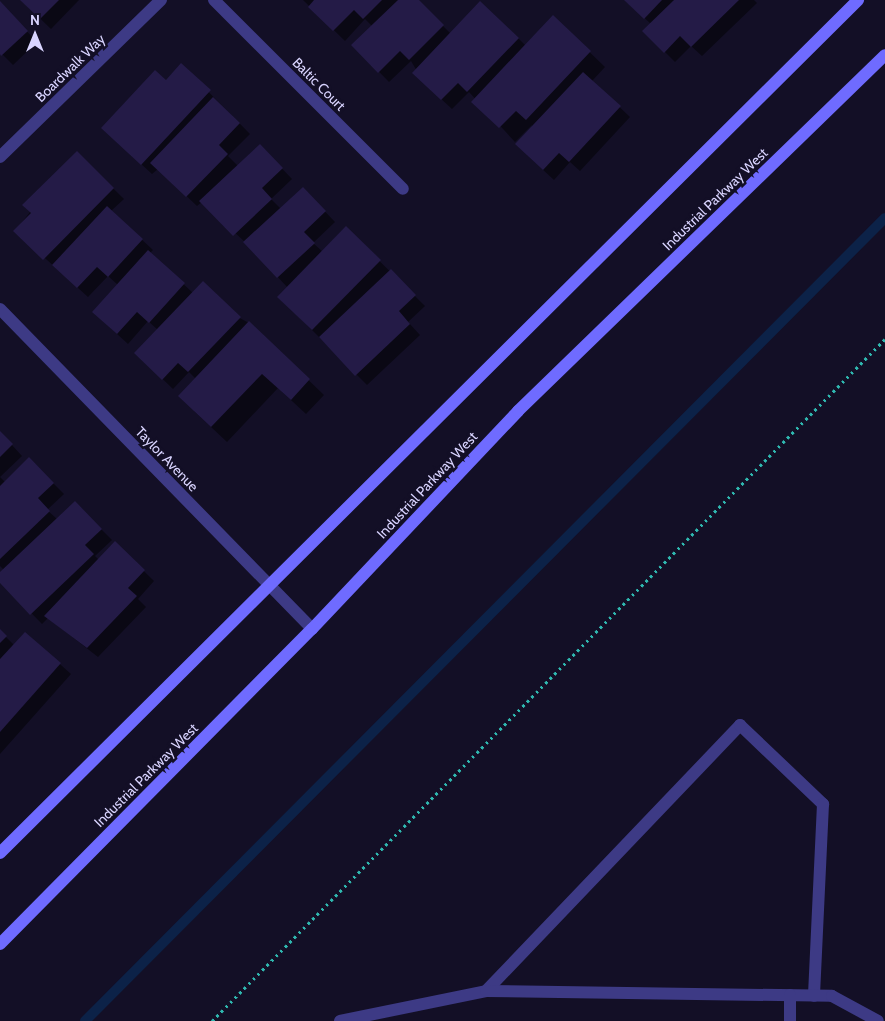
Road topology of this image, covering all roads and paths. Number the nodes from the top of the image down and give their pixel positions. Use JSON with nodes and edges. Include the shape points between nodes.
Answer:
{"nodes":[{"id":1,"x":161,"y":0,"type":"edge"},
{"id":2,"x":214,"y":0,"type":"edge"},
{"id":3,"x":858,"y":0,"type":"edge"},
{"id":4,"x":885,"y":55,"type":"edge"},
{"id":5,"x":0,"y":157,"type":"edge"},
{"id":6,"x":403,"y":190,"type":"dead end"},
{"id":7,"x":0,"y":310,"type":"edge"},
{"id":8,"x":885,"y":339,"type":"edge"},
{"id":9,"x":268,"y":584,"type":"junction"},
{"id":10,"x":312,"y":629,"type":"junction"},
{"id":11,"x":0,"y":853,"type":"edge"},
{"id":12,"x":0,"y":944,"type":"edge"},
{"id":13,"x":486,"y":991,"type":"junction"},
{"id":14,"x":790,"y":995,"type":"junction"},
{"id":15,"x":814,"y":996,"type":"junction"},
{"id":16,"x":212,"y":1021,"type":"edge"},
{"id":17,"x":340,"y":1021,"type":"edge"},
{"id":18,"x":790,"y":1021,"type":"edge"},
{"id":19,"x":878,"y":1021,"type":"edge"}],
"edges":[{"from":1,"to":5,"type":"street","name":"Boardwalk Way"},
{"from":2,"to":6,"type":"street","name":"Baltic Court"},
{"from":3,"to":9,"type":"main road"},
{"from":4,"to":10,"type":"main road","name":"Industrial Parkway West","via":[[518,411]]},
{"from":7,"to":9,"type":"street","name":"Taylor Avenue"},
{"from":8,"to":16,"type":"path"},
{"from":9,"to":10,"type":"street","name":"Taylor Avenue"},
{"from":9,"to":11,"type":"main road"},
{"from":10,"to":12,"type":"main road","name":"Industrial Parkway West"},
{"from":13,"to":14,"type":"street"},
{"from":13,"to":15,"type":"street","via":[[740,725],[823,804]]},
{"from":13,"to":17,"type":"street"},
{"from":14,"to":15,"type":"street"},
{"from":14,"to":18,"type":"street"},
{"from":15,"to":19,"type":"street","via":[[832,996]]}]}
